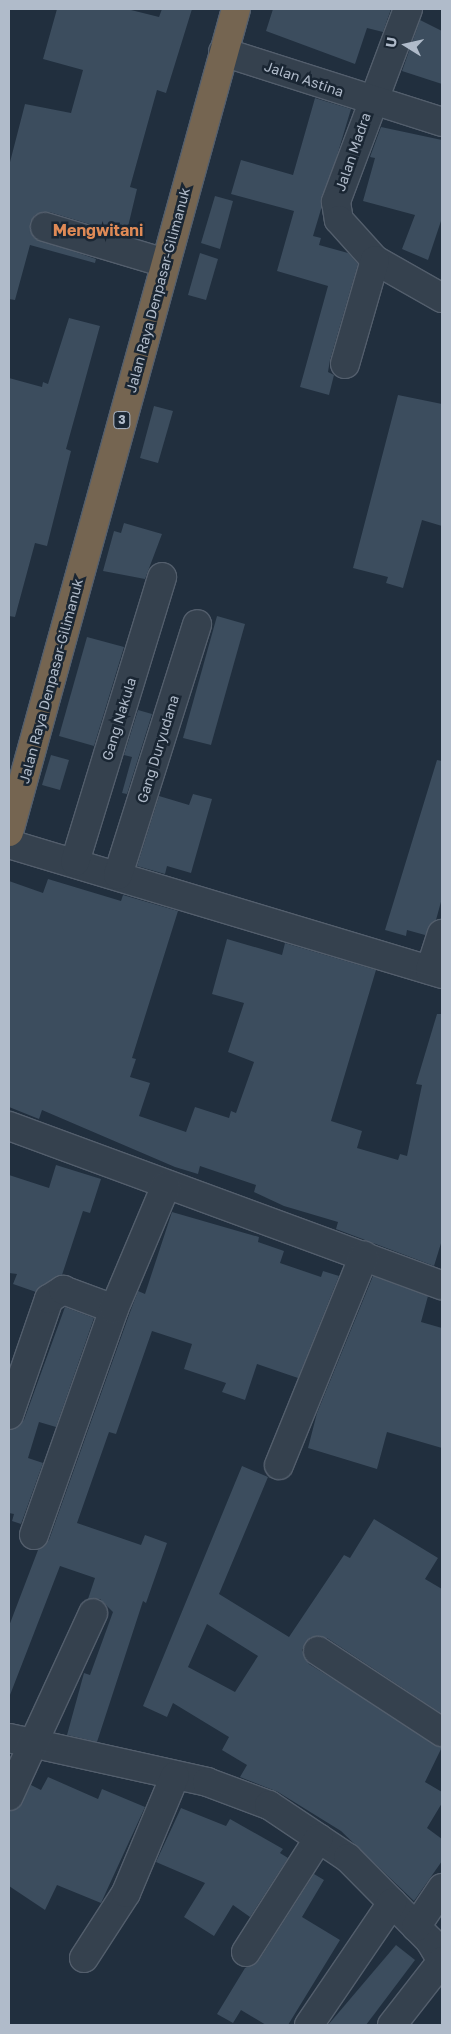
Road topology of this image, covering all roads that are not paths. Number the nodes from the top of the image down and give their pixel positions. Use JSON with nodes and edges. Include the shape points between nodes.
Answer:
{"nodes":[{"id":1,"x":236,"y":9,"type":"edge"},
{"id":2,"x":408,"y":9,"type":"edge"},
{"id":3,"x":223,"y":52,"type":"junction"},
{"id":4,"x":371,"y":102,"type":"junction"},
{"id":5,"x":442,"y":122,"type":"edge"},
{"id":6,"x":45,"y":227,"type":"dead end"},
{"id":7,"x":375,"y":260,"type":"junction"},
{"id":8,"x":165,"y":263,"type":"junction"},
{"id":9,"x":442,"y":298,"type":"edge"},
{"id":10,"x":344,"y":364,"type":"dead end"},
{"id":11,"x":162,"y":577,"type":"dead end"},
{"id":12,"x":198,"y":624,"type":"dead end"},
{"id":13,"x":9,"y":832,"type":"edge"},
{"id":14,"x":75,"y":862,"type":"junction"},
{"id":15,"x":118,"y":875,"type":"junction"},
{"id":16,"x":442,"y":934,"type":"edge"},
{"id":17,"x":436,"y":972,"type":"edge"},
{"id":18,"x":9,"y":1126,"type":"edge"},
{"id":19,"x":166,"y":1185,"type":"junction"},
{"id":20,"x":364,"y":1256,"type":"junction"},
{"id":21,"x":442,"y":1285,"type":"edge"},
{"id":22,"x":114,"y":1308,"type":"junction"},
{"id":23,"x":9,"y":1415,"type":"edge"},
{"id":24,"x":280,"y":1465,"type":"dead end"},
{"id":25,"x":34,"y":1535,"type":"dead end"},
{"id":26,"x":93,"y":1613,"type":"dead end"},
{"id":27,"x":318,"y":1651,"type":"dead end"},
{"id":28,"x":442,"y":1732,"type":"edge"},
{"id":29,"x":9,"y":1738,"type":"edge"},
{"id":30,"x":36,"y":1744,"type":"junction"},
{"id":31,"x":175,"y":1776,"type":"junction"},
{"id":32,"x":9,"y":1796,"type":"edge"},
{"id":33,"x":319,"y":1838,"type":"junction"},
{"id":34,"x":442,"y":1888,"type":"edge"},
{"id":35,"x":392,"y":1903,"type":"junction"},
{"id":36,"x":416,"y":1927,"type":"junction"},
{"id":37,"x":246,"y":1952,"type":"dead end"},
{"id":38,"x":84,"y":1958,"type":"dead end"},
{"id":39,"x":442,"y":1961,"type":"edge"},
{"id":40,"x":309,"y":2025,"type":"edge"},
{"id":41,"x":392,"y":2025,"type":"edge"}],
"edges":[{"from":1,"to":3,"type":"highway","name":"Jalan Raya Denpasar-Gilimanuk","number":"3"},
{"from":2,"to":4,"type":"street","name":"Jalan Madra"},
{"from":3,"to":4,"type":"street","name":"Jalan Astina"},
{"from":3,"to":8,"type":"highway","name":"Jalan Raya Denpasar-Gilimanuk","number":"3"},
{"from":4,"to":5,"type":"street","name":"Jalan Astina"},
{"from":4,"to":7,"type":"street","name":"Jalan Madra","via":[[336,202],[339,220]]},
{"from":6,"to":8,"type":"street"},
{"from":7,"to":9,"type":"street","name":"Jalan Madra"},
{"from":7,"to":10,"type":"street"},
{"from":8,"to":13,"type":"highway","name":"Jalan Raya Denpasar-Gilimanuk","number":"3"},
{"from":11,"to":14,"type":"street","name":"Gang Nakula"},
{"from":12,"to":15,"type":"street","name":"Gang Duryudana"},
{"from":13,"to":14,"type":"street"},
{"from":14,"to":15,"type":"street"},
{"from":15,"to":17,"type":"street"},
{"from":16,"to":17,"type":"street"},
{"from":18,"to":19,"type":"street"},
{"from":19,"to":20,"type":"street"},
{"from":19,"to":22,"type":"street"},
{"from":20,"to":21,"type":"street"},
{"from":20,"to":24,"type":"street"},
{"from":22,"to":23,"type":"street","via":[[63,1290],[49,1299]]},
{"from":22,"to":25,"type":"street"},
{"from":26,"to":30,"type":"street"},
{"from":27,"to":28,"type":"street"},
{"from":29,"to":30,"type":"street"},
{"from":30,"to":31,"type":"street"},
{"from":30,"to":32,"type":"street"},
{"from":31,"to":33,"type":"street","via":[[207,1782],[269,1806]]},
{"from":31,"to":38,"type":"street","via":[[126,1893]]},
{"from":33,"to":35,"type":"street","via":[[348,1858]]},
{"from":33,"to":37,"type":"street"},
{"from":34,"to":36,"type":"street"},
{"from":35,"to":36,"type":"street"},
{"from":35,"to":40,"type":"street"},
{"from":36,"to":39,"type":"street"},
{"from":39,"to":41,"type":"street"}]}
